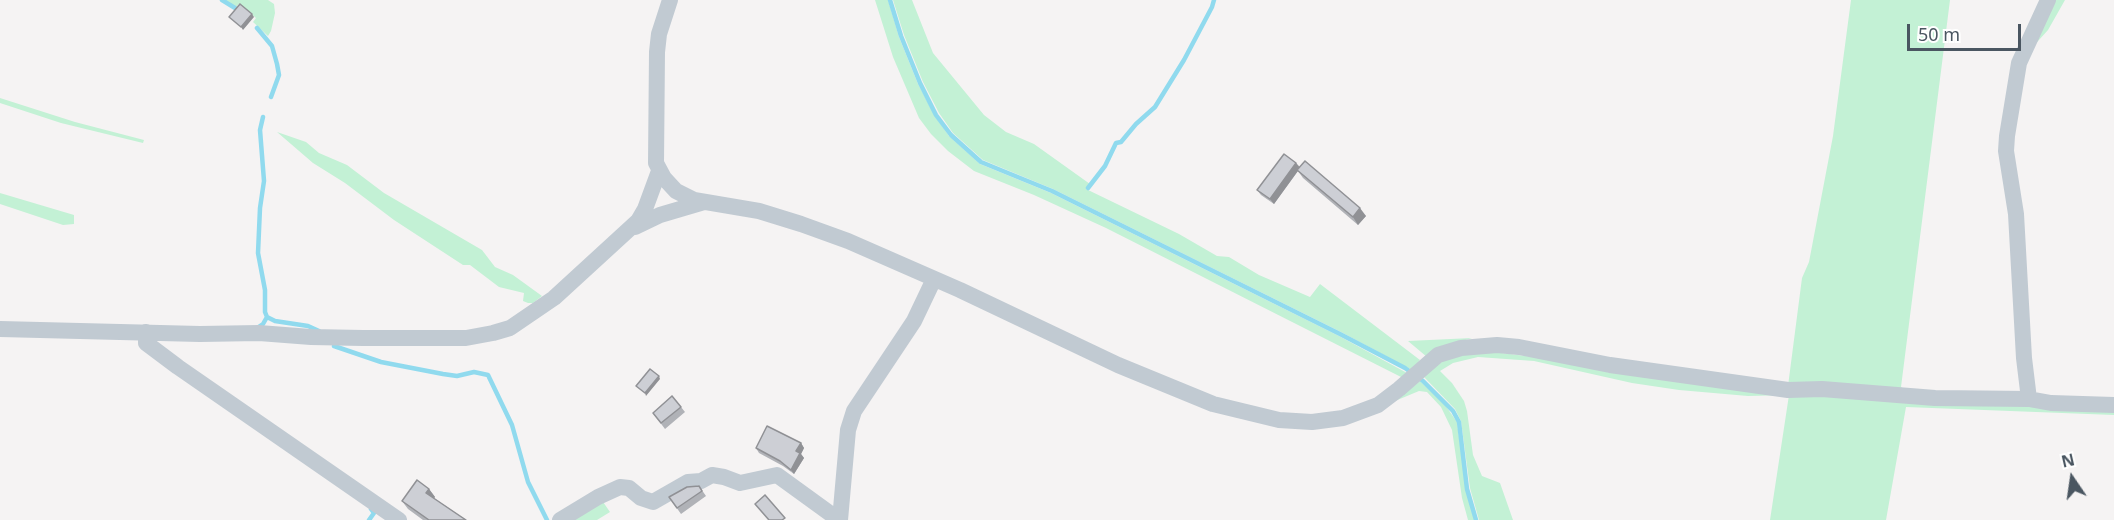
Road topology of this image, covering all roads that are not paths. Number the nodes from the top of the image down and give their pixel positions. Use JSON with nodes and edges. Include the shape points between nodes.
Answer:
{"nodes":[{"id":1,"x":670,"y":0,"type":"edge"},
{"id":2,"x":2048,"y":0,"type":"edge"},
{"id":3,"x":659,"y":171,"type":"junction"},
{"id":4,"x":705,"y":202,"type":"junction"},
{"id":5,"x":627,"y":232,"type":"junction"},
{"id":6,"x":934,"y":279,"type":"junction"},
{"id":7,"x":0,"y":329,"type":"edge"},
{"id":8,"x":146,"y":332,"type":"junction"},
{"id":9,"x":2029,"y":399,"type":"junction"},
{"id":10,"x":2114,"y":405,"type":"edge"},
{"id":11,"x":399,"y":520,"type":"edge"},
{"id":12,"x":560,"y":520,"type":"edge"},
{"id":13,"x":839,"y":520,"type":"edge"}],
"edges":[{"from":1,"to":3,"type":"street","via":[[657,52]]},
{"from":2,"to":9,"type":"street","via":[[2019,63],[2006,151],[2016,214]]},
{"from":3,"to":4,"type":"street","via":[[676,190]]},
{"from":3,"to":5,"type":"street","via":[[645,209]]},
{"from":4,"to":5,"type":"street","via":[[660,215]]},
{"from":4,"to":6,"type":"street","via":[[801,224]]},
{"from":5,"to":8,"type":"street","via":[[538,311],[493,333],[466,338],[363,338]]},
{"from":6,"to":9,"type":"street","via":[[1118,365],[1213,404],[1279,420],[1312,423],[1357,414],[1378,405],[1438,355],[1478,345],[1519,347],[1610,365],[1788,390]]},
{"from":6,"to":13,"type":"street","via":[[914,321],[854,411],[848,430]]},
{"from":7,"to":8,"type":"street"},
{"from":8,"to":11,"type":"street","via":[[146,343],[170,361]]},
{"from":9,"to":10,"type":"street"},
{"from":12,"to":13,"type":"street","via":[[620,487],[652,502],[688,482],[712,476],[740,483],[777,475]]}]}
